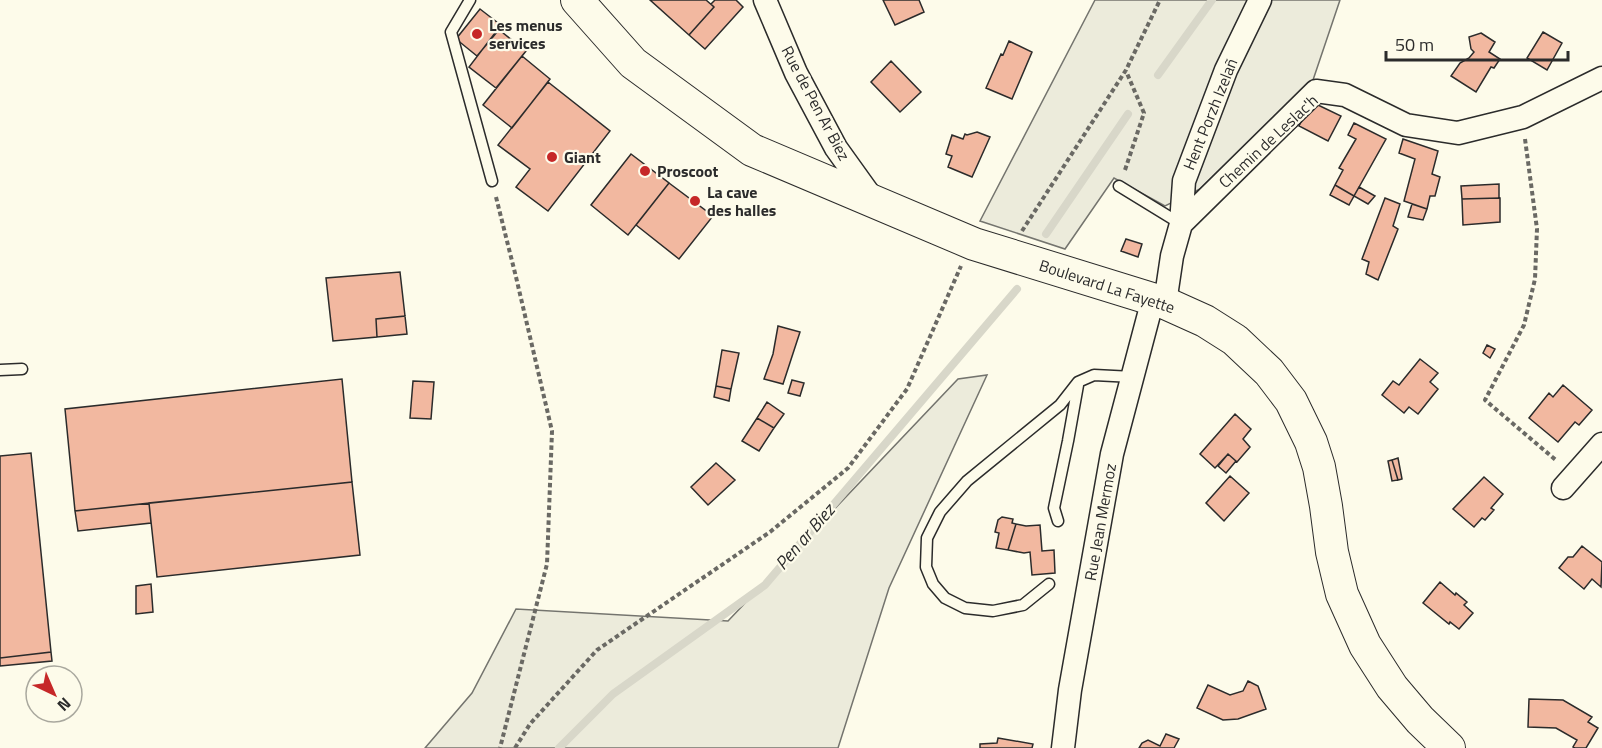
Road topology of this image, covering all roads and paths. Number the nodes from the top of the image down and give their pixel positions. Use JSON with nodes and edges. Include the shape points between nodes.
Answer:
{"nodes":[{"id":1,"x":470,"y":0,"type":"edge"},
{"id":2,"x":577,"y":0,"type":"edge"},
{"id":3,"x":765,"y":0,"type":"edge"},
{"id":4,"x":1160,"y":0,"type":"edge"},
{"id":5,"x":1260,"y":0,"type":"edge"},
{"id":6,"x":1126,"y":70,"type":"junction"},
{"id":7,"x":1602,"y":78,"type":"edge"},
{"id":8,"x":1523,"y":117,"type":"junction"},
{"id":9,"x":492,"y":181,"type":"joint"},
{"id":10,"x":1119,"y":186,"type":"joint"},
{"id":11,"x":874,"y":202,"type":"junction"},
{"id":12,"x":1181,"y":224,"type":"junction"},
{"id":13,"x":1017,"y":240,"type":"dead end"},
{"id":14,"x":961,"y":266,"type":"dead end"},
{"id":15,"x":1159,"y":301,"type":"junction"},
{"id":16,"x":22,"y":369,"type":"dead end"},
{"id":17,"x":0,"y":370,"type":"edge"},
{"id":18,"x":1132,"y":377,"type":"junction"},
{"id":19,"x":1078,"y":382,"type":"junction"},
{"id":20,"x":1598,"y":457,"type":"edge"},
{"id":21,"x":1568,"y":482,"type":"joint"},
{"id":22,"x":1058,"y":521,"type":"dead end"},
{"id":23,"x":1049,"y":584,"type":"dead end"},
{"id":24,"x":500,"y":748,"type":"edge"},
{"id":25,"x":515,"y":748,"type":"edge"},
{"id":26,"x":1063,"y":748,"type":"edge"},
{"id":27,"x":1449,"y":748,"type":"edge"}],
"edges":[{"from":1,"to":9,"type":"lane","via":[[451,32]]},
{"from":2,"to":11,"type":"main road","name":"Boulevard La Fayette","via":[[633,63],[752,150]]},
{"from":3,"to":11,"type":"street","name":"Rue de Pen Ar Biez","via":[[796,74],[831,139]]},
{"from":4,"to":6,"type":"path"},
{"from":5,"to":12,"type":"street","name":"Hent Porzh Izelañ","via":[[1226,70],[1184,181]]},
{"from":6,"to":10,"type":"path","via":[[1144,112]]},
{"from":6,"to":13,"type":"path"},
{"from":7,"to":8,"type":"street","name":"Chemin de Leslac'h"},
{"from":8,"to":12,"type":"street","name":"Chemin de Leslac'h","via":[[1458,133],[1406,125],[1345,95],[1316,91]]},
{"from":8,"to":21,"type":"path","via":[[1537,229],[1535,279],[1524,325],[1485,400]]},
{"from":9,"to":24,"type":"path","via":[[552,430],[547,564]]},
{"from":10,"to":12,"type":"lane"},
{"from":11,"to":15,"type":"main road","name":"Boulevard La Fayette","via":[[974,244]]},
{"from":12,"to":15,"type":"street","name":"Hent Porzh Izelañ"},
{"from":14,"to":25,"type":"path","via":[[907,389],[848,468],[770,532],[597,650],[530,724]]},
{"from":15,"to":18,"type":"street","name":"Rue Jean Mermoz"},
{"from":15,"to":27,"type":"main road","name":"Boulevard La Fayette","via":[[1205,321],[1235,340],[1269,372],[1291,401],[1319,467],[1342,594],[1365,645],[1392,687]]},
{"from":16,"to":17,"type":"lane"},
{"from":18,"to":19,"type":"lane","via":[[1094,375]]},
{"from":18,"to":26,"type":"street","name":"Rue Jean Mermoz","via":[[1112,453]]},
{"from":19,"to":22,"type":"lane","via":[[1054,508]]},
{"from":19,"to":23,"type":"lane","via":[[1060,405],[967,481],[940,512],[927,538],[926,567],[933,584],[945,598],[965,608],[993,611],[1023,605]]},
{"from":20,"to":21,"type":"street"}]}
